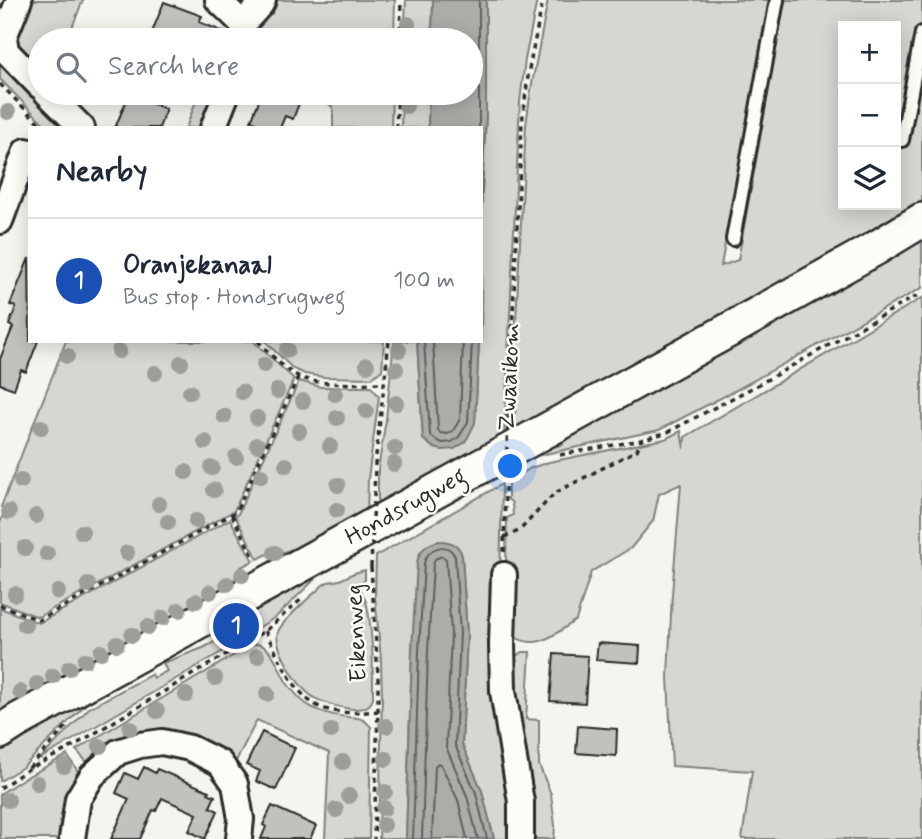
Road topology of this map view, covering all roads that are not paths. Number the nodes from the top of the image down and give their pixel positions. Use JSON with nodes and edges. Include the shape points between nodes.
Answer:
{"nodes":[{"id":1,"x":19,"y":0,"type":"edge"},
{"id":2,"x":218,"y":0,"type":"edge"},
{"id":3,"x":263,"y":0,"type":"edge"},
{"id":4,"x":777,"y":0,"type":"edge"},
{"id":5,"x":241,"y":28,"type":"edge"},
{"id":6,"x":246,"y":28,"type":"edge"},
{"id":7,"x":922,"y":33,"type":"edge"},
{"id":8,"x":28,"y":74,"type":"edge"},
{"id":9,"x":59,"y":105,"type":"edge"},
{"id":10,"x":222,"y":105,"type":"edge"},
{"id":11,"x":80,"y":126,"type":"edge"},
{"id":12,"x":214,"y":126,"type":"edge"},
{"id":13,"x":902,"y":140,"type":"dead end"},
{"id":14,"x":26,"y":151,"type":"dead end"},
{"id":15,"x":922,"y":220,"type":"edge"},
{"id":16,"x":0,"y":221,"type":"edge"},
{"id":17,"x":733,"y":239,"type":"dead end"},
{"id":18,"x":504,"y":575,"type":"road end"},
{"id":19,"x":0,"y":732,"type":"edge"},
{"id":20,"x":72,"y":839,"type":"edge"},
{"id":21,"x":239,"y":839,"type":"edge"},
{"id":22,"x":522,"y":839,"type":"edge"}],
"edges":[{"from":1,"to":8,"type":"street","via":[[4,37],[6,51]]},
{"from":2,"to":5,"type":"street"},
{"from":3,"to":6,"type":"street"},
{"from":4,"to":17,"type":"lane"},
{"from":7,"to":13,"type":"lane"},
{"from":9,"to":11,"type":"street"},
{"from":10,"to":12,"type":"street"},
{"from":14,"to":16,"type":"street"},
{"from":15,"to":19,"type":"street","name":"Hondsrugweg"},
{"from":18,"to":22,"type":"street","via":[[503,691],[522,802]]},
{"from":20,"to":21,"type":"street","via":[[78,799],[92,776],[118,752],[162,742],[190,748],[220,763],[235,784]]}]}
